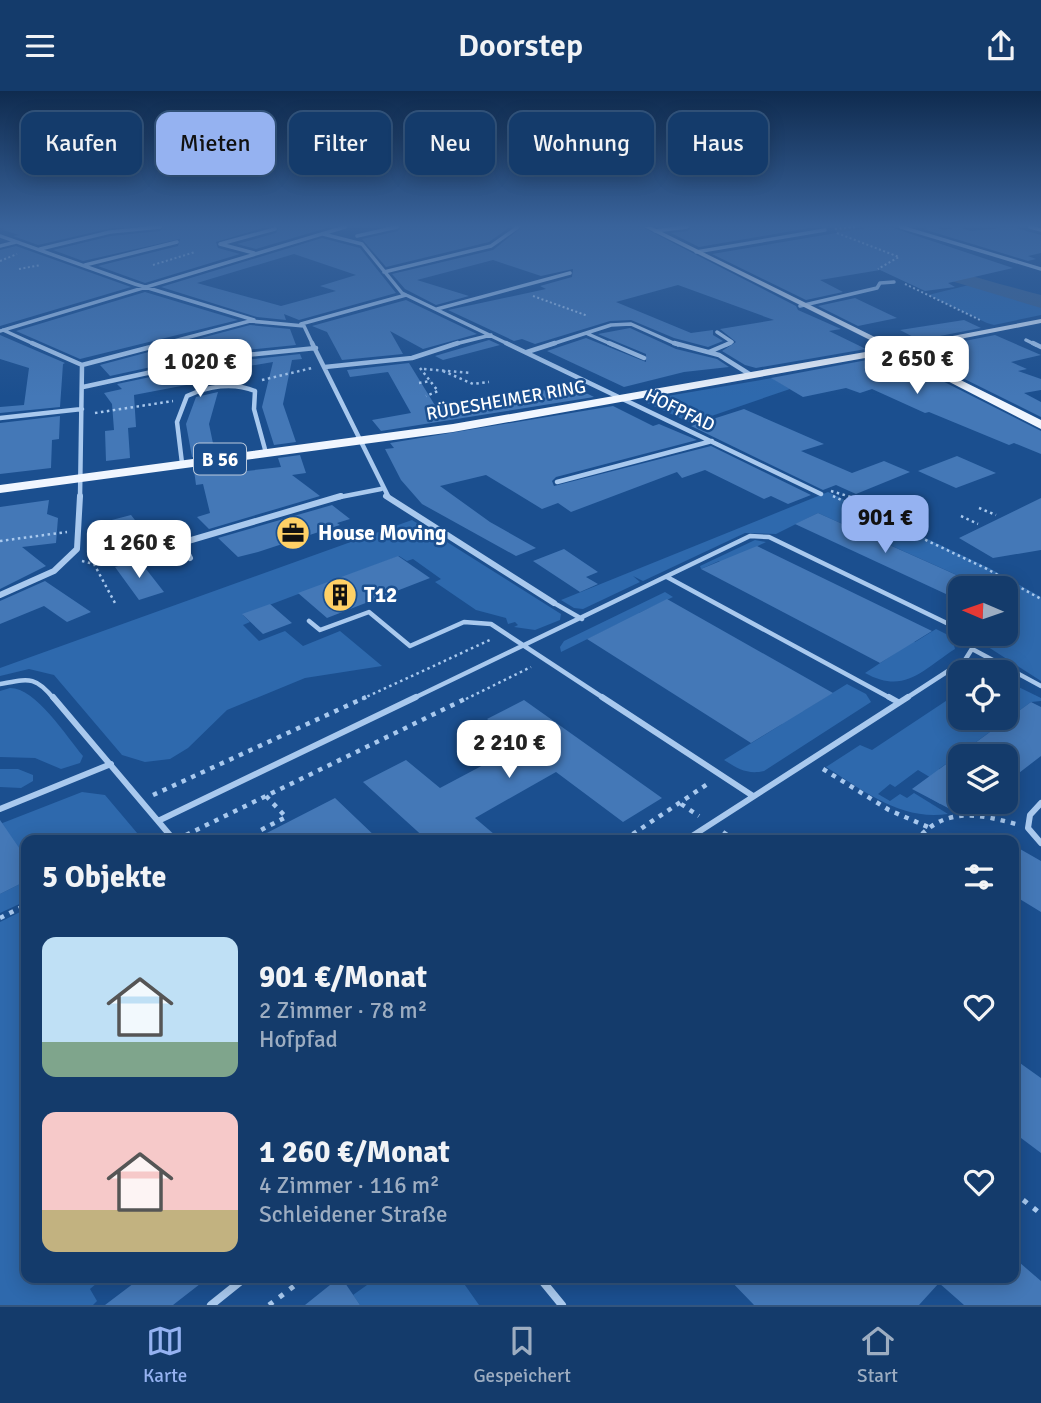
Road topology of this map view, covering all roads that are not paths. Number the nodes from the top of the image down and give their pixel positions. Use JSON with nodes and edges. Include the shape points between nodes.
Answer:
{"nodes":[{"id":1,"x":136,"y":284,"type":"edge"},
{"id":2,"x":156,"y":284,"type":"edge"},
{"id":3,"x":393,"y":284,"type":"edge"},
{"id":4,"x":533,"y":284,"type":"edge"},
{"id":5,"x":759,"y":284,"type":"edge"},
{"id":6,"x":768,"y":284,"type":"edge"},
{"id":7,"x":879,"y":284,"type":"edge"},
{"id":8,"x":145,"y":287,"type":"junction"},
{"id":9,"x":406,"y":295,"type":"junction"},
{"id":10,"x":811,"y":304,"type":"junction"},
{"id":11,"x":800,"y":306,"type":"junction"},
{"id":12,"x":437,"y":309,"type":"junction"},
{"id":13,"x":831,"y":318,"type":"junction"},
{"id":14,"x":255,"y":321,"type":"junction"},
{"id":15,"x":1041,"y":321,"type":"edge"},
{"id":16,"x":300,"y":324,"type":"junction"},
{"id":17,"x":1,"y":330,"type":"edge"},
{"id":18,"x":717,"y":332,"type":"dead end"},
{"id":19,"x":587,"y":334,"type":"junction"},
{"id":20,"x":491,"y":335,"type":"junction"},
{"id":21,"x":1026,"y":340,"type":"dead end"},
{"id":22,"x":1041,"y":347,"type":"edge"},
{"id":23,"x":316,"y":348,"type":"junction"},
{"id":24,"x":894,"y":350,"type":"junction"},
{"id":25,"x":527,"y":352,"type":"junction"},
{"id":26,"x":709,"y":352,"type":"junction"},
{"id":27,"x":644,"y":358,"type":"dead end"},
{"id":28,"x":82,"y":365,"type":"junction"},
{"id":29,"x":326,"y":367,"type":"junction"},
{"id":30,"x":751,"y":375,"type":"junction"},
{"id":31,"x":83,"y":387,"type":"junction"},
{"id":32,"x":622,"y":398,"type":"junction"},
{"id":33,"x":82,"y":412,"type":"junction"},
{"id":34,"x":0,"y":418,"type":"edge"},
{"id":35,"x":1041,"y":425,"type":"edge"},
{"id":36,"x":360,"y":441,"type":"junction"},
{"id":37,"x":712,"y":441,"type":"junction"},
{"id":38,"x":266,"y":453,"type":"junction"},
{"id":39,"x":181,"y":464,"type":"junction"},
{"id":40,"x":81,"y":477,"type":"junction"},
{"id":41,"x":557,"y":482,"type":"dead end"},
{"id":42,"x":0,"y":489,"type":"edge"},
{"id":43,"x":381,"y":489,"type":"junction"},
{"id":44,"x":821,"y":493,"type":"road end"},
{"id":45,"x":191,"y":558,"type":"dead end"},
{"id":46,"x":667,"y":577,"type":"junction"},
{"id":47,"x":0,"y":595,"type":"edge"},
{"id":48,"x":554,"y":603,"type":"joint"},
{"id":49,"x":582,"y":619,"type":"junction"},
{"id":50,"x":309,"y":621,"type":"dead end"},
{"id":51,"x":948,"y":624,"type":"edge"},
{"id":52,"x":527,"y":646,"type":"junction"},
{"id":53,"x":975,"y":646,"type":"edge"},
{"id":54,"x":974,"y":650,"type":"junction"},
{"id":55,"x":0,"y":684,"type":"edge"},
{"id":56,"x":1041,"y":686,"type":"edge"},
{"id":57,"x":898,"y":702,"type":"junction"},
{"id":58,"x":111,"y":764,"type":"junction"},
{"id":59,"x":753,"y":796,"type":"junction"},
{"id":60,"x":1041,"y":803,"type":"edge"},
{"id":61,"x":0,"y":809,"type":"edge"},
{"id":62,"x":158,"y":821,"type":"junction"},
{"id":63,"x":171,"y":835,"type":"edge"},
{"id":64,"x":694,"y":835,"type":"edge"},
{"id":65,"x":1041,"y":843,"type":"edge"},
{"id":66,"x":238,"y":1283,"type":"edge"},
{"id":67,"x":544,"y":1283,"type":"edge"},
{"id":68,"x":211,"y":1305,"type":"edge"},
{"id":69,"x":562,"y":1305,"type":"edge"}],
"edges":[{"from":1,"to":8,"type":"street"},
{"from":2,"to":8,"type":"street"},
{"from":3,"to":9,"type":"street","name":"HOFPFAD"},
{"from":4,"to":12,"type":"street"},
{"from":5,"to":11,"type":"street"},
{"from":6,"to":10,"type":"street"},
{"from":7,"to":10,"type":"street","via":[[877,289]]},
{"from":8,"to":14,"type":"street"},
{"from":8,"to":17,"type":"street"},
{"from":9,"to":12,"type":"street","name":"HOFPFAD"},
{"from":9,"to":16,"type":"street"},
{"from":10,"to":11,"type":"street"},
{"from":10,"to":13,"type":"street"},
{"from":11,"to":13,"type":"street"},
{"from":12,"to":20,"type":"street","name":"HOFPFAD"},
{"from":13,"to":24,"type":"street"},
{"from":14,"to":16,"type":"street"},
{"from":14,"to":28,"type":"street"},
{"from":15,"to":24,"type":"street","name":"RÜDESHEIMER RING"},
{"from":16,"to":23,"type":"street","via":[[307,327]]},
{"from":17,"to":28,"type":"street"},
{"from":18,"to":26,"type":"street","via":[[732,342]]},
{"from":19,"to":25,"type":"street"},
{"from":19,"to":26,"type":"street","via":[[618,324],[637,326],[687,349]]},
{"from":19,"to":27,"type":"street","name":"HOFPFAD"},
{"from":20,"to":25,"type":"street","name":"HOFPFAD"},
{"from":20,"to":29,"type":"street","via":[[412,358]]},
{"from":21,"to":22,"type":"street"},
{"from":23,"to":29,"type":"street"},
{"from":23,"to":31,"type":"street","via":[[216,358]]},
{"from":24,"to":30,"type":"main road","name":"RÜDESHEIMER RING","number":"B 56"},
{"from":24,"to":35,"type":"main road"},
{"from":25,"to":32,"type":"street","name":"HOFPFAD"},
{"from":26,"to":30,"type":"street"},
{"from":28,"to":31,"type":"street"},
{"from":29,"to":36,"type":"street"},
{"from":30,"to":32,"type":"main road","name":"RÜDESHEIMER RING","number":"B 56"},
{"from":31,"to":33,"type":"street"},
{"from":32,"to":36,"type":"main road","name":"RÜDESHEIMER RING","number":"B 56"},
{"from":32,"to":37,"type":"street","name":"HOFPFAD"},
{"from":33,"to":34,"type":"street"},
{"from":33,"to":40,"type":"street"},
{"from":36,"to":38,"type":"main road","name":"RÜDESHEIMER RING","number":"B 56"},
{"from":36,"to":43,"type":"street"},
{"from":37,"to":41,"type":"street"},
{"from":37,"to":44,"type":"street","name":"HOFPFAD"},
{"from":38,"to":39,"type":"main road","name":"RÜDESHEIMER RING","number":"B 56"},
{"from":38,"to":39,"type":"street","via":[[254,409],[255,391],[227,386],[186,398],[177,422]]},
{"from":39,"to":40,"type":"main road","name":"RÜDESHEIMER RING","number":"B 56"},
{"from":40,"to":42,"type":"main road","name":"RÜDESHEIMER RING","number":"B 56"},
{"from":40,"to":47,"type":"street","via":[[77,549],[44,576]]},
{"from":43,"to":45,"type":"street","via":[[188,541],[184,546]]},
{"from":43,"to":48,"type":"street"},
{"from":46,"to":49,"type":"lane"},
{"from":46,"to":51,"type":"lane","via":[[750,536],[764,536]]},
{"from":46,"to":57,"type":"lane"},
{"from":48,"to":49,"type":"lane"},
{"from":49,"to":52,"type":"lane"},
{"from":50,"to":52,"type":"lane","via":[[320,630],[369,611],[410,646],[464,622],[483,621]]},
{"from":52,"to":59,"type":"lane"},
{"from":52,"to":62,"type":"lane"},
{"from":53,"to":54,"type":"lane"},
{"from":54,"to":56,"type":"lane"},
{"from":54,"to":57,"type":"lane"},
{"from":55,"to":58,"type":"lane","via":[[30,679],[42,684]]},
{"from":57,"to":59,"type":"lane"},
{"from":58,"to":61,"type":"lane"},
{"from":58,"to":62,"type":"lane"},
{"from":59,"to":64,"type":"lane"},
{"from":60,"to":65,"type":"lane","via":[[1030,815],[1028,828]]},
{"from":62,"to":63,"type":"lane"},
{"from":66,"to":68,"type":"lane"},
{"from":67,"to":69,"type":"lane"}]}
